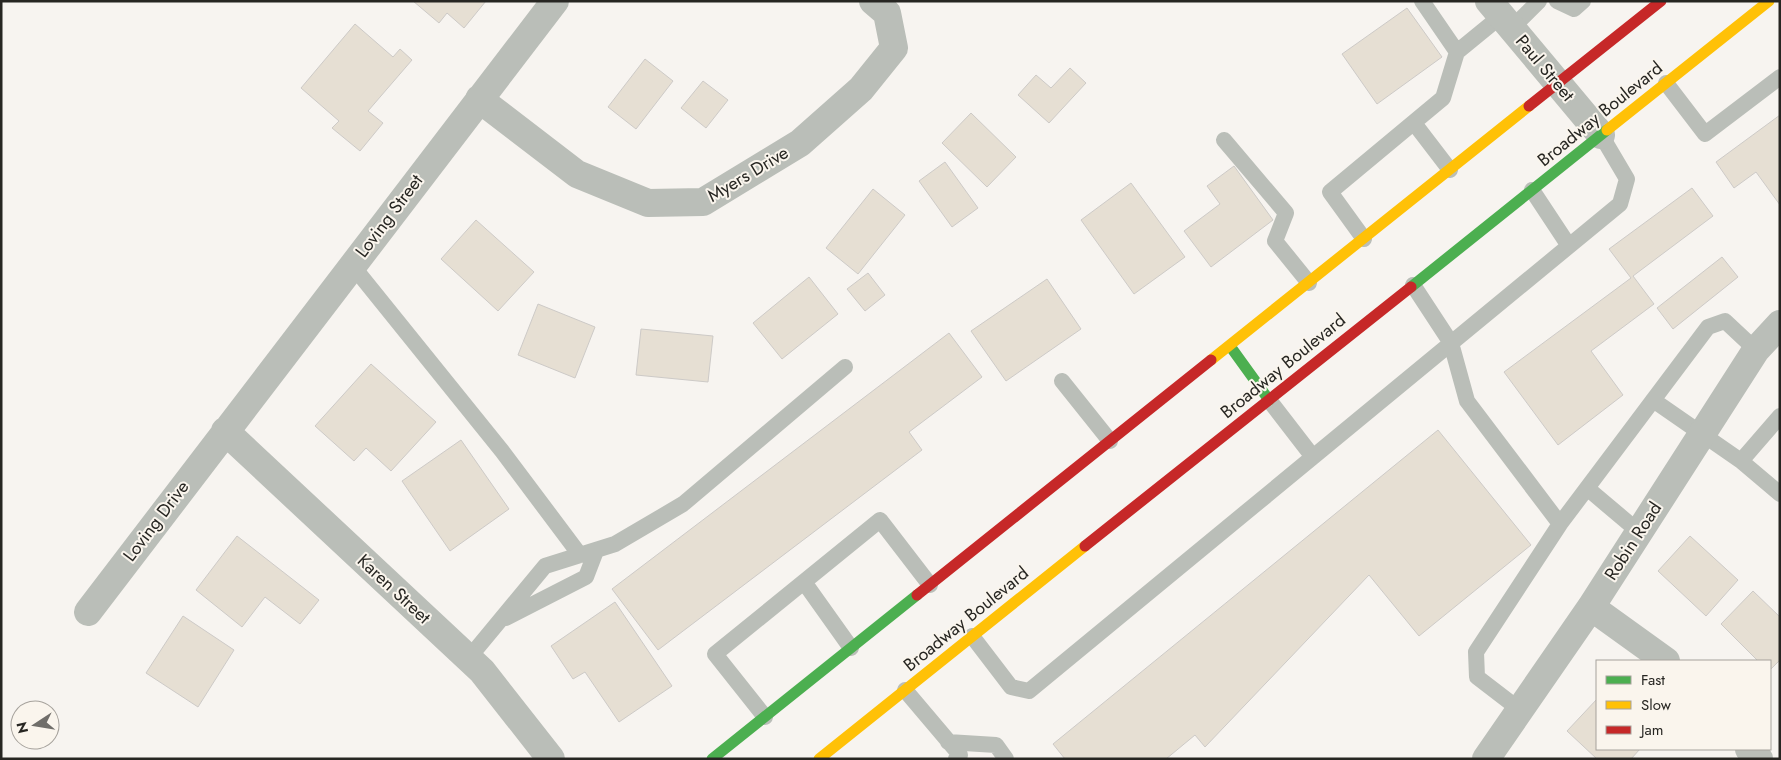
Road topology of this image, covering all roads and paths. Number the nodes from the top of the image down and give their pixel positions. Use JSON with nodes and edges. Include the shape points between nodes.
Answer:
{"nodes":[{"id":1,"x":555,"y":1,"type":"edge"},
{"id":2,"x":873,"y":1,"type":"edge"},
{"id":3,"x":1422,"y":1,"type":"edge"},
{"id":4,"x":1539,"y":1,"type":"edge"},
{"id":5,"x":1557,"y":1,"type":"edge"},
{"id":6,"x":1583,"y":1,"type":"edge"},
{"id":7,"x":1661,"y":1,"type":"edge"},
{"id":8,"x":1769,"y":1,"type":"edge"},
{"id":9,"x":1640,"y":8,"type":"edge"},
{"id":10,"x":1501,"y":15,"type":"edge"},
{"id":11,"x":1457,"y":52,"type":"junction"},
{"id":12,"x":1780,"y":77,"type":"edge"},
{"id":13,"x":1666,"y":83,"type":"junction"},
{"id":14,"x":1558,"y":84,"type":"junction"},
{"id":15,"x":479,"y":99,"type":"junction"},
{"id":16,"x":1414,"y":123,"type":"junction"},
{"id":17,"x":1601,"y":135,"type":"junction"},
{"id":18,"x":1224,"y":140,"type":"dead end"},
{"id":19,"x":1450,"y":170,"type":"junction"},
{"id":20,"x":1532,"y":190,"type":"junction"},
{"id":21,"x":1364,"y":239,"type":"junction"},
{"id":22,"x":1568,"y":246,"type":"junction"},
{"id":23,"x":352,"y":265,"type":"junction"},
{"id":24,"x":1309,"y":283,"type":"junction"},
{"id":25,"x":1413,"y":285,"type":"junction"},
{"id":26,"x":1780,"y":324,"type":"edge"},
{"id":27,"x":1451,"y":343,"type":"junction"},
{"id":28,"x":1230,"y":346,"type":"junction"},
{"id":29,"x":1756,"y":350,"type":"junction"},
{"id":30,"x":845,"y":367,"type":"dead end"},
{"id":31,"x":1062,"y":381,"type":"dead end"},
{"id":32,"x":1269,"y":400,"type":"junction"},
{"id":33,"x":1653,"y":400,"type":"junction"},
{"id":34,"x":1780,"y":416,"type":"edge"},
{"id":35,"x":225,"y":431,"type":"junction"},
{"id":36,"x":1702,"y":433,"type":"junction"},
{"id":37,"x":1110,"y":441,"type":"junction"},
{"id":38,"x":1313,"y":457,"type":"junction"},
{"id":39,"x":1741,"y":461,"type":"junction"},
{"id":40,"x":1587,"y":488,"type":"junction"},
{"id":41,"x":1780,"y":494,"type":"edge"},
{"id":42,"x":1560,"y":524,"type":"junction"},
{"id":43,"x":1639,"y":532,"type":"junction"},
{"id":44,"x":588,"y":553,"type":"junction"},
{"id":45,"x":804,"y":582,"type":"junction"},
{"id":46,"x":930,"y":585,"type":"junction"},
{"id":47,"x":1592,"y":607,"type":"junction"},
{"id":48,"x":88,"y":612,"type":"dead end"},
{"id":49,"x":500,"y":621,"type":"junction"},
{"id":50,"x":972,"y":636,"type":"junction"},
{"id":51,"x":851,"y":648,"type":"junction"},
{"id":52,"x":468,"y":659,"type":"junction"},
{"id":53,"x":1665,"y":660,"type":"edge"},
{"id":54,"x":905,"y":690,"type":"junction"},
{"id":55,"x":1520,"y":710,"type":"junction"},
{"id":56,"x":765,"y":717,"type":"junction"},
{"id":57,"x":948,"y":742,"type":"junction"},
{"id":58,"x":1750,"y":750,"type":"edge"},
{"id":59,"x":551,"y":759,"type":"edge"},
{"id":60,"x":712,"y":759,"type":"edge"},
{"id":61,"x":819,"y":759,"type":"edge"},
{"id":62,"x":956,"y":759,"type":"edge"},
{"id":63,"x":1006,"y":759,"type":"edge"},
{"id":64,"x":1486,"y":759,"type":"edge"},
{"id":65,"x":1759,"y":759,"type":"edge"}],
"edges":[{"from":1,"to":15,"type":"street","name":"Loving Street"},
{"from":2,"to":15,"type":"street","name":"Myers Drive","via":[[887,13],[894,48],[861,89],[800,143],[703,202],[648,203],[577,174]]},
{"from":3,"to":11,"type":"lane"},
{"from":4,"to":10,"type":"lane"},
{"from":5,"to":6,"type":"lane","via":[[1574,9]]},
{"from":7,"to":9,"type":"main road"},
{"from":8,"to":13,"type":"main road","name":"Broadway Boulevard"},
{"from":9,"to":14,"type":"main road"},
{"from":10,"to":11,"type":"lane"},
{"from":10,"to":14,"type":"street","name":"Paul Street"},
{"from":11,"to":16,"type":"lane","via":[[1443,98]]},
{"from":12,"to":13,"type":"lane","via":[[1706,134]]},
{"from":13,"to":17,"type":"main road","name":"Broadway Boulevard"},
{"from":14,"to":17,"type":"street","name":"Paul Street"},
{"from":14,"to":19,"type":"main road"},
{"from":15,"to":23,"type":"street","name":"Loving Street"},
{"from":16,"to":19,"type":"lane"},
{"from":16,"to":21,"type":"lane","via":[[1330,192]]},
{"from":17,"to":20,"type":"main road","name":"Broadway Boulevard"},
{"from":17,"to":22,"type":"lane","via":[[1627,179],[1620,204]]},
{"from":18,"to":24,"type":"lane","via":[[1286,213],[1275,241]]},
{"from":19,"to":21,"type":"main road"},
{"from":20,"to":22,"type":"lane"},
{"from":20,"to":25,"type":"main road","name":"Broadway Boulevard"},
{"from":21,"to":24,"type":"main road"},
{"from":22,"to":27,"type":"lane"},
{"from":23,"to":35,"type":"street","name":"Loving Street"},
{"from":23,"to":44,"type":"lane","via":[[502,452]]},
{"from":24,"to":28,"type":"main road"},
{"from":25,"to":27,"type":"lane"},
{"from":25,"to":32,"type":"main road","name":"Broadway Boulevard"},
{"from":26,"to":29,"type":"street","name":"Robin Road"},
{"from":27,"to":38,"type":"lane"},
{"from":27,"to":42,"type":"lane","via":[[1467,401]]},
{"from":28,"to":32,"type":"main road"},
{"from":28,"to":37,"type":"main road"},
{"from":29,"to":33,"type":"lane","via":[[1725,321],[1708,327]]},
{"from":29,"to":36,"type":"street","name":"Robin Road"},
{"from":30,"to":44,"type":"lane","via":[[683,504],[615,544]]},
{"from":31,"to":37,"type":"lane"},
{"from":32,"to":38,"type":"lane"},
{"from":32,"to":50,"type":"main road","name":"Broadway Boulevard"},
{"from":33,"to":36,"type":"lane"},
{"from":33,"to":40,"type":"lane"},
{"from":34,"to":39,"type":"lane"},
{"from":35,"to":48,"type":"street","name":"Loving Drive"},
{"from":35,"to":52,"type":"street","name":"Karen Street"},
{"from":36,"to":39,"type":"lane"},
{"from":36,"to":43,"type":"street","name":"Robin Road"},
{"from":37,"to":46,"type":"main road"},
{"from":38,"to":50,"type":"lane","via":[[1029,691],[1011,687]]},
{"from":39,"to":41,"type":"lane"},
{"from":40,"to":42,"type":"lane"},
{"from":40,"to":43,"type":"lane"},
{"from":42,"to":55,"type":"lane","via":[[1476,652],[1477,677]]},
{"from":43,"to":47,"type":"street","name":"Robin Road"},
{"from":44,"to":49,"type":"lane","via":[[545,566]]},
{"from":44,"to":49,"type":"lane","via":[[586,577]]},
{"from":45,"to":46,"type":"lane","via":[[880,520]]},
{"from":45,"to":51,"type":"lane"},
{"from":45,"to":56,"type":"lane","via":[[715,654]]},
{"from":46,"to":51,"type":"main road"},
{"from":47,"to":53,"type":"street"},
{"from":47,"to":55,"type":"street","name":"Robin Road"},
{"from":49,"to":52,"type":"lane"},
{"from":50,"to":54,"type":"main road","name":"Broadway Boulevard"},
{"from":51,"to":56,"type":"main road"},
{"from":52,"to":59,"type":"street","name":"Karen Street","via":[[482,671]]},
{"from":54,"to":57,"type":"lane"},
{"from":54,"to":61,"type":"main road","name":"Broadway Boulevard"},
{"from":55,"to":64,"type":"street","name":"Robin Road"},
{"from":56,"to":60,"type":"main road"},
{"from":57,"to":62,"type":"lane","via":[[960,756]]},
{"from":57,"to":63,"type":"lane","via":[[996,745]]},
{"from":58,"to":65,"type":"street"}]}
